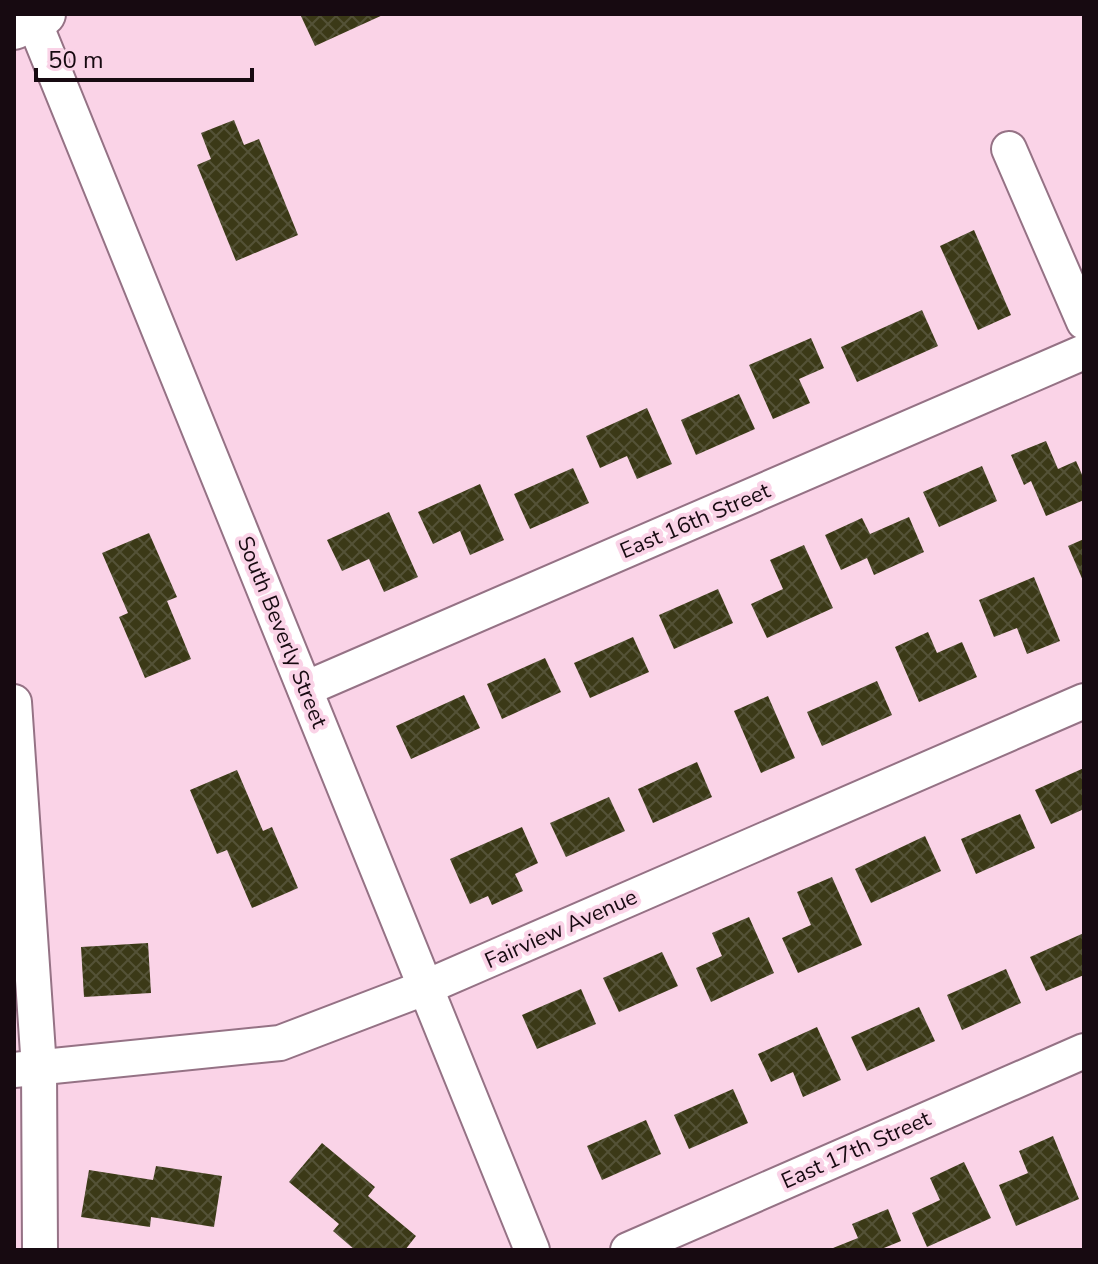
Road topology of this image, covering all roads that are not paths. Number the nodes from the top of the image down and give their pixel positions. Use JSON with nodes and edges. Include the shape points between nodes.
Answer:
{"nodes":[{"id":1,"x":31,"y":19,"type":"edge"},
{"id":2,"x":1009,"y":149,"type":"dead end"},
{"id":3,"x":1084,"y":322,"type":"edge"},
{"id":4,"x":1084,"y":352,"type":"edge"},
{"id":5,"x":305,"y":689,"type":"junction"},
{"id":6,"x":1084,"y":701,"type":"edge"},
{"id":7,"x":14,"y":702,"type":"edge"},
{"id":8,"x":424,"y":988,"type":"junction"},
{"id":9,"x":1084,"y":1051,"type":"edge"},
{"id":10,"x":27,"y":1069,"type":"edge"},
{"id":11,"x":40,"y":1250,"type":"edge"},
{"id":12,"x":532,"y":1250,"type":"edge"},
{"id":13,"x":628,"y":1250,"type":"edge"}],
"edges":[{"from":1,"to":5,"type":"street","name":"South Beverly Street"},
{"from":2,"to":3,"type":"street"},
{"from":4,"to":5,"type":"street","name":"East 16th Street"},
{"from":5,"to":8,"type":"street","name":"South Beverly Street"},
{"from":6,"to":8,"type":"street","name":"Fairview Avenue"},
{"from":7,"to":10,"type":"street"},
{"from":8,"to":10,"type":"street","name":"Fairview Avenue","via":[[280,1043]]},
{"from":8,"to":12,"type":"street","name":"South Beverly Street"},
{"from":9,"to":13,"type":"street","name":"East 17th Street"},
{"from":10,"to":11,"type":"street"}]}
